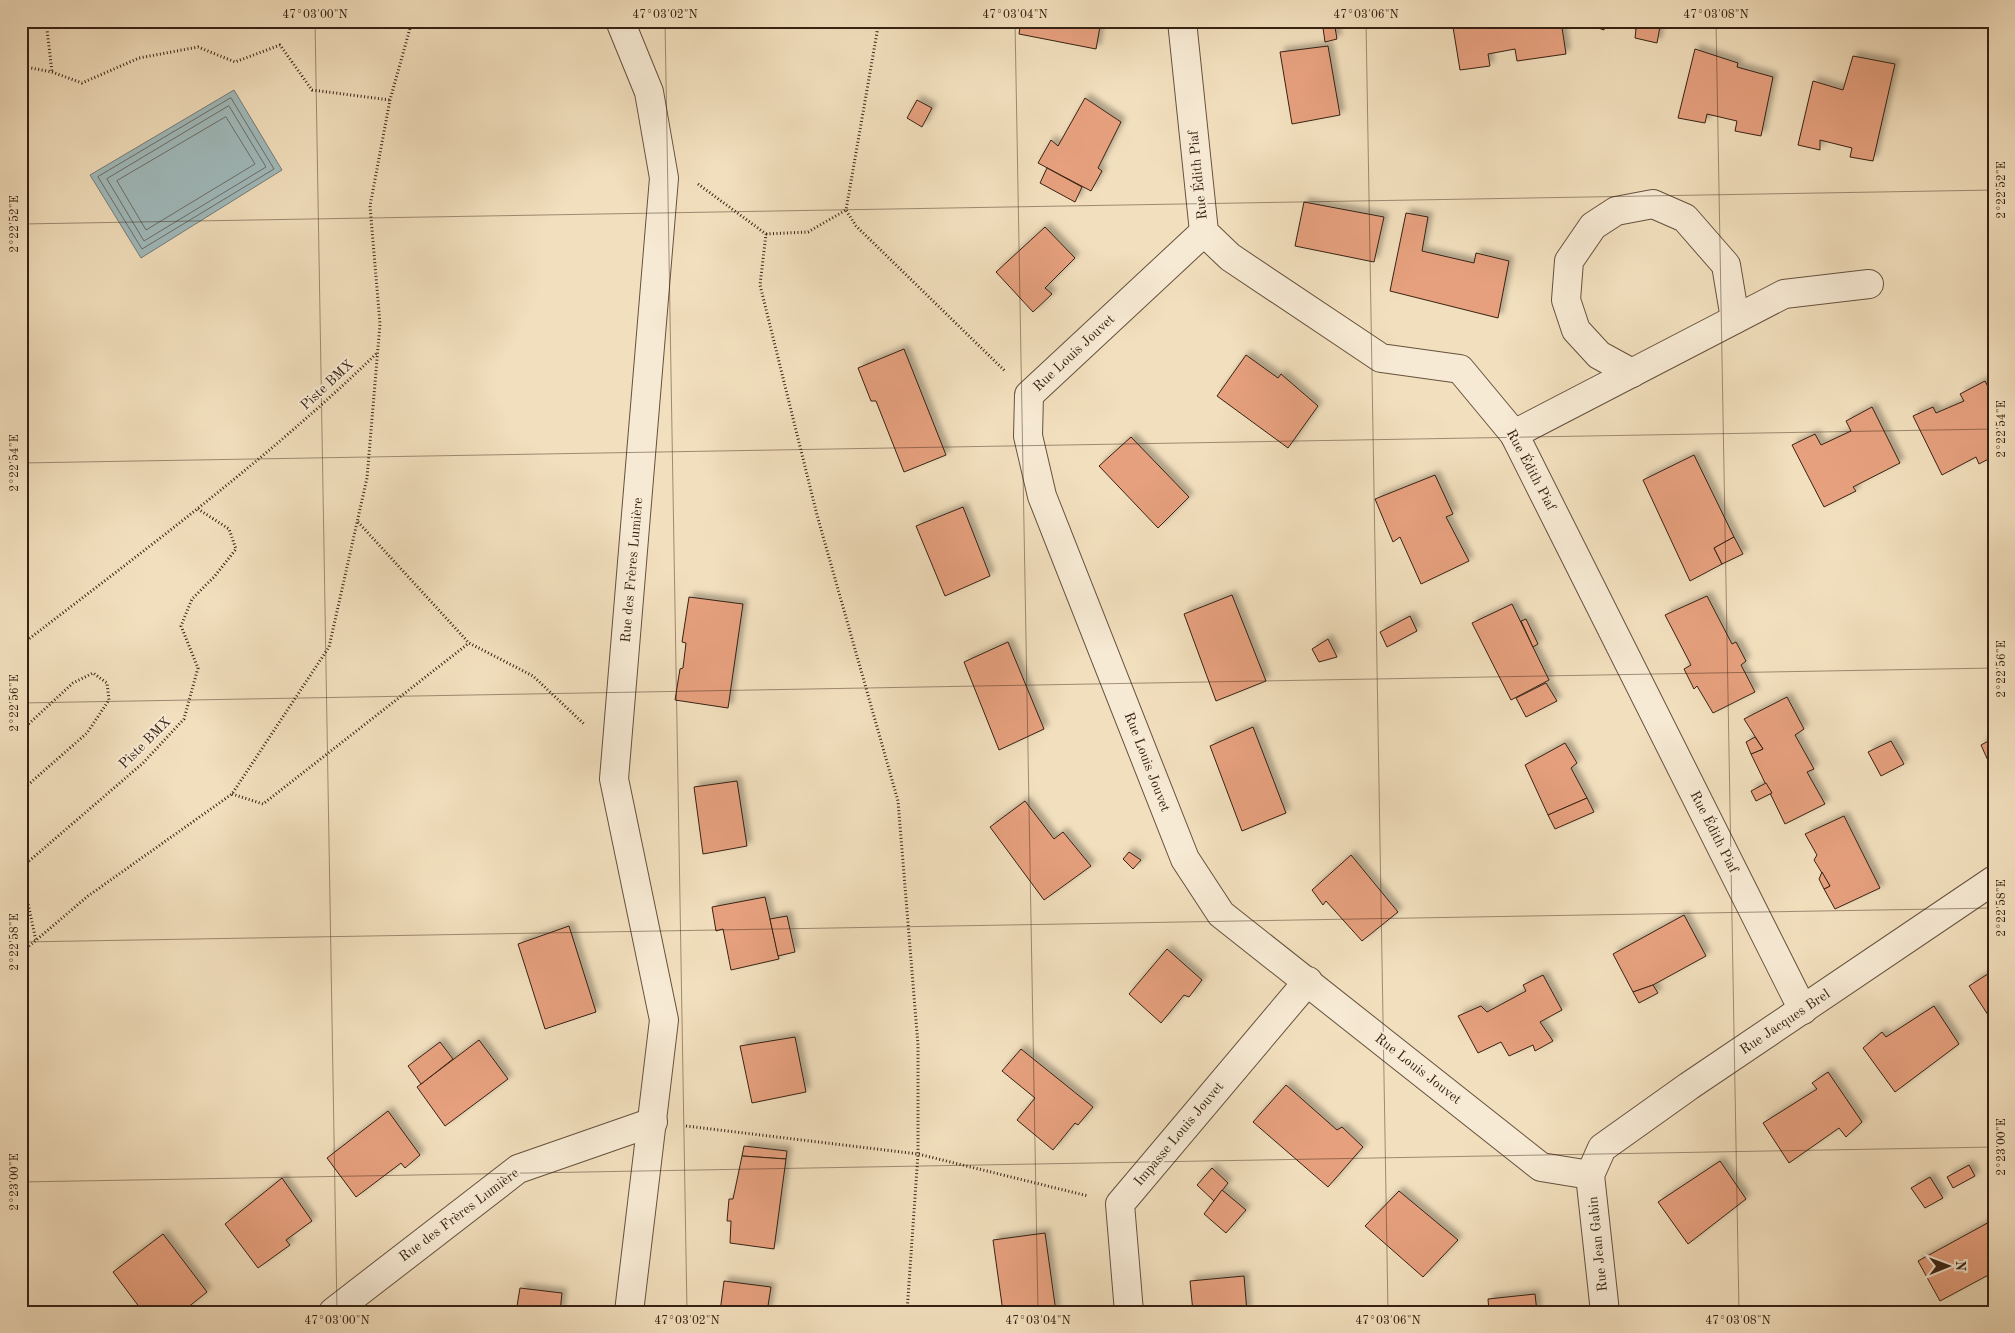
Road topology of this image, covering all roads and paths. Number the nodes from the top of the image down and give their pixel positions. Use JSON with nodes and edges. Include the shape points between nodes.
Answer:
{"nodes":[{"id":1,"x":46,"y":21,"type":"edge"},
{"id":2,"x":412,"y":21,"type":"edge"},
{"id":3,"x":620,"y":21,"type":"edge"},
{"id":4,"x":879,"y":21,"type":"edge"},
{"id":5,"x":1182,"y":21,"type":"edge"},
{"id":6,"x":21,"y":66,"type":"edge"},
{"id":7,"x":52,"y":72,"type":"junction"},
{"id":8,"x":390,"y":100,"type":"junction"},
{"id":9,"x":664,"y":178,"type":"junction"},
{"id":10,"x":846,"y":210,"type":"junction"},
{"id":11,"x":1204,"y":232,"type":"junction"},
{"id":12,"x":766,"y":234,"type":"junction"},
{"id":13,"x":1869,"y":284,"type":"dead end"},
{"id":14,"x":1735,"y":320,"type":"junction"},
{"id":15,"x":378,"y":353,"type":"junction"},
{"id":16,"x":1632,"y":373,"type":"junction"},
{"id":17,"x":1029,"y":395,"type":"junction"},
{"id":18,"x":1514,"y":434,"type":"junction"},
{"id":19,"x":198,"y":509,"type":"junction"},
{"id":20,"x":357,"y":522,"type":"junction"},
{"id":21,"x":469,"y":643,"type":"junction"},
{"id":22,"x":21,"y":645,"type":"edge"},
{"id":23,"x":21,"y":731,"type":"edge"},
{"id":24,"x":616,"y":754,"type":"junction"},
{"id":25,"x":21,"y":791,"type":"edge"},
{"id":26,"x":232,"y":794,"type":"junction"},
{"id":27,"x":21,"y":868,"type":"edge"},
{"id":28,"x":1994,"y":880,"type":"edge"},
{"id":29,"x":21,"y":881,"type":"edge"},
{"id":30,"x":36,"y":941,"type":"junction"},
{"id":31,"x":21,"y":953,"type":"edge"},
{"id":32,"x":1308,"y":981,"type":"junction"},
{"id":33,"x":1803,"y":1010,"type":"junction"},
{"id":34,"x":653,"y":1122,"type":"junction"},
{"id":35,"x":918,"y":1154,"type":"junction"},
{"id":36,"x":1590,"y":1175,"type":"junction"},
{"id":37,"x":1120,"y":1204,"type":"junction"},
{"id":38,"x":333,"y":1312,"type":"edge"},
{"id":39,"x":629,"y":1312,"type":"edge"},
{"id":40,"x":907,"y":1312,"type":"edge"},
{"id":41,"x":1129,"y":1312,"type":"edge"},
{"id":42,"x":1605,"y":1312,"type":"edge"}],
"edges":[{"from":1,"to":7,"type":"path"},
{"from":2,"to":8,"type":"path"},
{"from":3,"to":9,"type":"street","name":"Rue des Frères Lumière","via":[[649,92]]},
{"from":4,"to":10,"type":"path"},
{"from":5,"to":11,"type":"street","name":"Rue Édith Piaf"},
{"from":6,"to":7,"type":"path"},
{"from":7,"to":8,"type":"path","via":[[82,83],[139,58],[198,47],[235,62],[280,45],[312,90]]},
{"from":8,"to":15,"type":"path","via":[[370,206],[380,324]]},
{"from":9,"to":12,"type":"path","via":[[689,178]]},
{"from":9,"to":24,"type":"street","name":"Rue des Frères Lumière"},
{"from":10,"to":12,"type":"path","via":[[808,232]]},
{"from":10,"to":17,"type":"path","via":[[856,226]]},
{"from":11,"to":17,"type":"street","name":"Rue Louis Jouvet"},
{"from":11,"to":18,"type":"street","name":"Rue Édith Piaf","via":[[1230,257],[1381,358],[1460,369]]},
{"from":12,"to":35,"type":"path","via":[[760,285],[817,515],[898,801],[918,1045]]},
{"from":13,"to":14,"type":"street","via":[[1784,294]]},
{"from":14,"to":16,"type":"street"},
{"from":14,"to":16,"type":"street","via":[[1726,265],[1685,218],[1654,204],[1616,211],[1593,226],[1569,261],[1566,300],[1576,330],[1599,356]]},
{"from":15,"to":19,"type":"path","name":"Piste BMX","via":[[323,406]]},
{"from":15,"to":20,"type":"path","via":[[367,478]]},
{"from":16,"to":18,"type":"street"},
{"from":17,"to":32,"type":"street","name":"Rue Louis Jouvet","via":[[1028,436],[1042,496],[1185,859],[1221,914]]},
{"from":18,"to":33,"type":"street","name":"Rue Édith Piaf"},
{"from":19,"to":22,"type":"path","name":"Piste BMX"},
{"from":19,"to":27,"type":"path","name":"Piste BMX","via":[[230,529],[236,549],[192,599],[181,626],[198,668],[184,719],[143,763]]},
{"from":20,"to":21,"type":"path"},
{"from":20,"to":26,"type":"path","via":[[329,647]]},
{"from":21,"to":24,"type":"path","via":[[534,676]]},
{"from":21,"to":26,"type":"path","via":[[263,804]]},
{"from":23,"to":25,"type":"path","via":[[73,683],[93,673],[107,683],[109,700],[87,733]]},
{"from":24,"to":34,"type":"street","name":"Rue des Frères Lumière","via":[[614,779],[664,1020]]},
{"from":26,"to":30,"type":"path","via":[[88,896]]},
{"from":28,"to":33,"type":"street","name":"Rue Jacques Brel"},
{"from":29,"to":30,"type":"path"},
{"from":30,"to":31,"type":"path"},
{"from":32,"to":36,"type":"street","name":"Rue Louis Jouvet","via":[[1541,1167]]},
{"from":32,"to":37,"type":"street","name":"Impasse Louis Jouvet"},
{"from":33,"to":36,"type":"street","name":"Rue Jacques Brel","via":[[1602,1148]]},
{"from":34,"to":35,"type":"path"},
{"from":34,"to":38,"type":"street","name":"Rue des Frères Lumière","via":[[518,1169]]},
{"from":34,"to":39,"type":"street","name":"Rue des Frères Lumière"},
{"from":35,"to":37,"type":"path"},
{"from":35,"to":40,"type":"path"},
{"from":36,"to":42,"type":"street","name":"Rue Jean Gabin"},
{"from":37,"to":41,"type":"street"}]}
